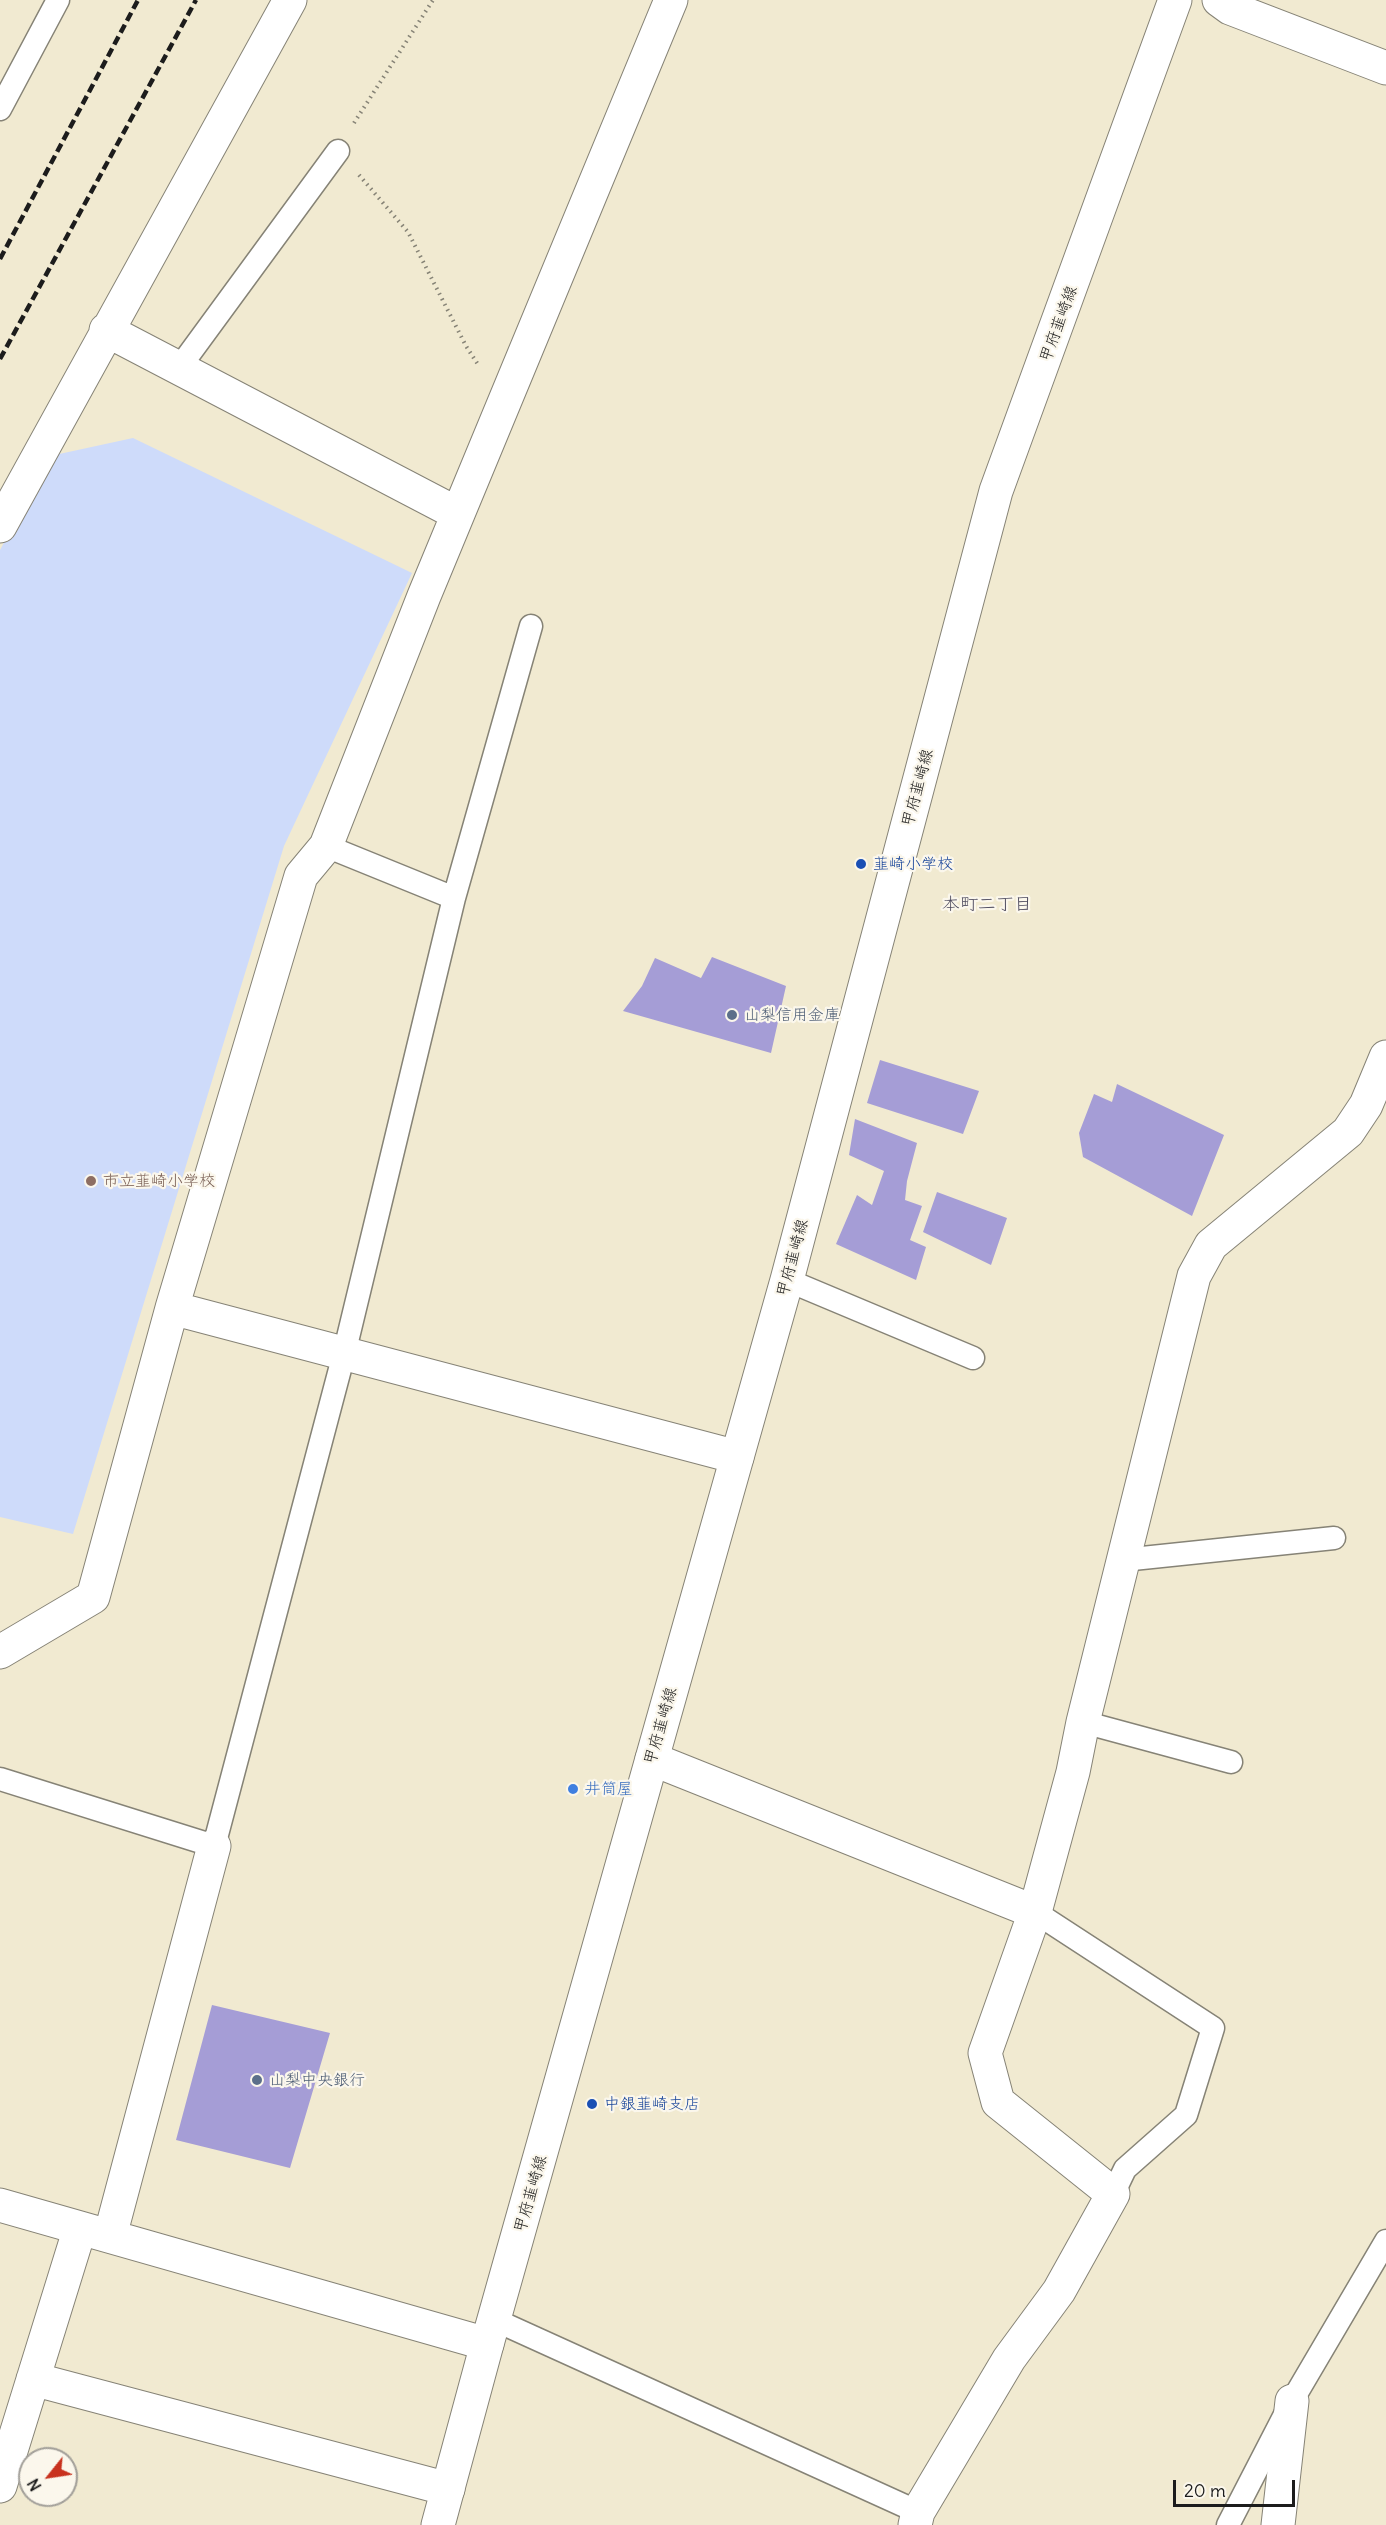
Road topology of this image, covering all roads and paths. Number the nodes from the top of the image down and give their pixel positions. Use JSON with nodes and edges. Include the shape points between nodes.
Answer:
{"nodes":[{"id":1,"x":58,"y":0,"type":"edge"},
{"id":2,"x":290,"y":0,"type":"edge"},
{"id":3,"x":433,"y":0,"type":"edge"},
{"id":4,"x":671,"y":0,"type":"edge"},
{"id":5,"x":1175,"y":0,"type":"edge"},
{"id":6,"x":1219,"y":0,"type":"edge"},
{"id":7,"x":1386,"y":68,"type":"edge"},
{"id":8,"x":0,"y":109,"type":"edge"},
{"id":9,"x":338,"y":151,"type":"junction"},
{"id":10,"x":106,"y":330,"type":"junction"},
{"id":11,"x":179,"y":368,"type":"junction"},
{"id":12,"x":503,"y":405,"type":"junction"},
{"id":13,"x":458,"y":514,"type":"junction"},
{"id":14,"x":0,"y":525,"type":"edge"},
{"id":15,"x":531,"y":626,"type":"dead end"},
{"id":16,"x":326,"y":846,"type":"junction"},
{"id":17,"x":454,"y":898,"type":"junction"},
{"id":18,"x":1386,"y":1057,"type":"edge"},
{"id":19,"x":787,"y":1280,"type":"junction"},
{"id":20,"x":172,"y":1308,"type":"junction"},
{"id":21,"x":344,"y":1354,"type":"junction"},
{"id":22,"x":973,"y":1358,"type":"dead end"},
{"id":23,"x":737,"y":1457,"type":"junction"},
{"id":24,"x":1334,"y":1538,"type":"dead end"},
{"id":25,"x":1123,"y":1560,"type":"junction"},
{"id":26,"x":0,"y":1652,"type":"edge"},
{"id":27,"x":1083,"y":1722,"type":"junction"},
{"id":28,"x":652,"y":1759,"type":"junction"},
{"id":29,"x":1231,"y":1762,"type":"dead end"},
{"id":30,"x":0,"y":1779,"type":"edge"},
{"id":31,"x":214,"y":1846,"type":"junction"},
{"id":32,"x":1035,"y":1912,"type":"junction"},
{"id":33,"x":1113,"y":2194,"type":"junction"},
{"id":34,"x":0,"y":2205,"type":"edge"},
{"id":35,"x":95,"y":2232,"type":"junction"},
{"id":36,"x":1386,"y":2241,"type":"edge"},
{"id":37,"x":491,"y":2332,"type":"junction"},
{"id":38,"x":33,"y":2379,"type":"junction"},
{"id":39,"x":1292,"y":2401,"type":"junction"},
{"id":40,"x":0,"y":2486,"type":"edge"},
{"id":41,"x":448,"y":2489,"type":"junction"},
{"id":42,"x":926,"y":2521,"type":"edge"},
{"id":43,"x":438,"y":2525,"type":"edge"},
{"id":44,"x":1228,"y":2525,"type":"edge"},
{"id":45,"x":1278,"y":2525,"type":"edge"}],
"edges":[{"from":1,"to":8,"type":"lane"},
{"from":2,"to":10,"type":"street"},
{"from":3,"to":9,"type":"path"},
{"from":4,"to":12,"type":"street"},
{"from":5,"to":19,"type":"street","name":"甲府韮崎線","via":[[996,492]]},
{"from":6,"to":7,"type":"street","via":[[1230,8]]},
{"from":9,"to":11,"type":"lane"},
{"from":9,"to":12,"type":"path","via":[[408,232],[466,346]]},
{"from":10,"to":11,"type":"street"},
{"from":10,"to":14,"type":"street"},
{"from":11,"to":13,"type":"street"},
{"from":12,"to":13,"type":"street"},
{"from":13,"to":16,"type":"street"},
{"from":15,"to":17,"type":"lane"},
{"from":16,"to":17,"type":"lane"},
{"from":16,"to":20,"type":"street","via":[[301,876]]},
{"from":17,"to":21,"type":"lane"},
{"from":18,"to":25,"type":"street","via":[[1366,1105],[1348,1132],[1211,1245],[1194,1276]]},
{"from":19,"to":22,"type":"lane"},
{"from":19,"to":23,"type":"street","name":"甲府韮崎線"},
{"from":20,"to":21,"type":"street"},
{"from":20,"to":26,"type":"street","via":[[93,1597]]},
{"from":21,"to":23,"type":"street"},
{"from":21,"to":31,"type":"lane"},
{"from":23,"to":28,"type":"street","name":"甲府韮崎線"},
{"from":24,"to":25,"type":"lane"},
{"from":25,"to":27,"type":"street"},
{"from":27,"to":29,"type":"lane"},
{"from":27,"to":32,"type":"street"},
{"from":28,"to":32,"type":"street"},
{"from":28,"to":37,"type":"street","name":"甲府韮崎線"},
{"from":30,"to":31,"type":"lane"},
{"from":31,"to":35,"type":"street"},
{"from":32,"to":33,"type":"street","via":[[985,2054],[998,2102]]},
{"from":32,"to":33,"type":"lane","via":[[1213,2028],[1186,2115],[1125,2169]]},
{"from":33,"to":42,"type":"street","via":[[1059,2291],[1009,2359]]},
{"from":34,"to":35,"type":"street"},
{"from":35,"to":37,"type":"street"},
{"from":35,"to":38,"type":"street"},
{"from":36,"to":39,"type":"lane"},
{"from":37,"to":41,"type":"street","name":"甲府韮崎線"},
{"from":37,"to":42,"type":"lane"},
{"from":38,"to":40,"type":"street"},
{"from":38,"to":41,"type":"street"},
{"from":39,"to":44,"type":"lane"},
{"from":39,"to":45,"type":"street"},
{"from":41,"to":43,"type":"street","name":"甲府韮崎線"}]}
